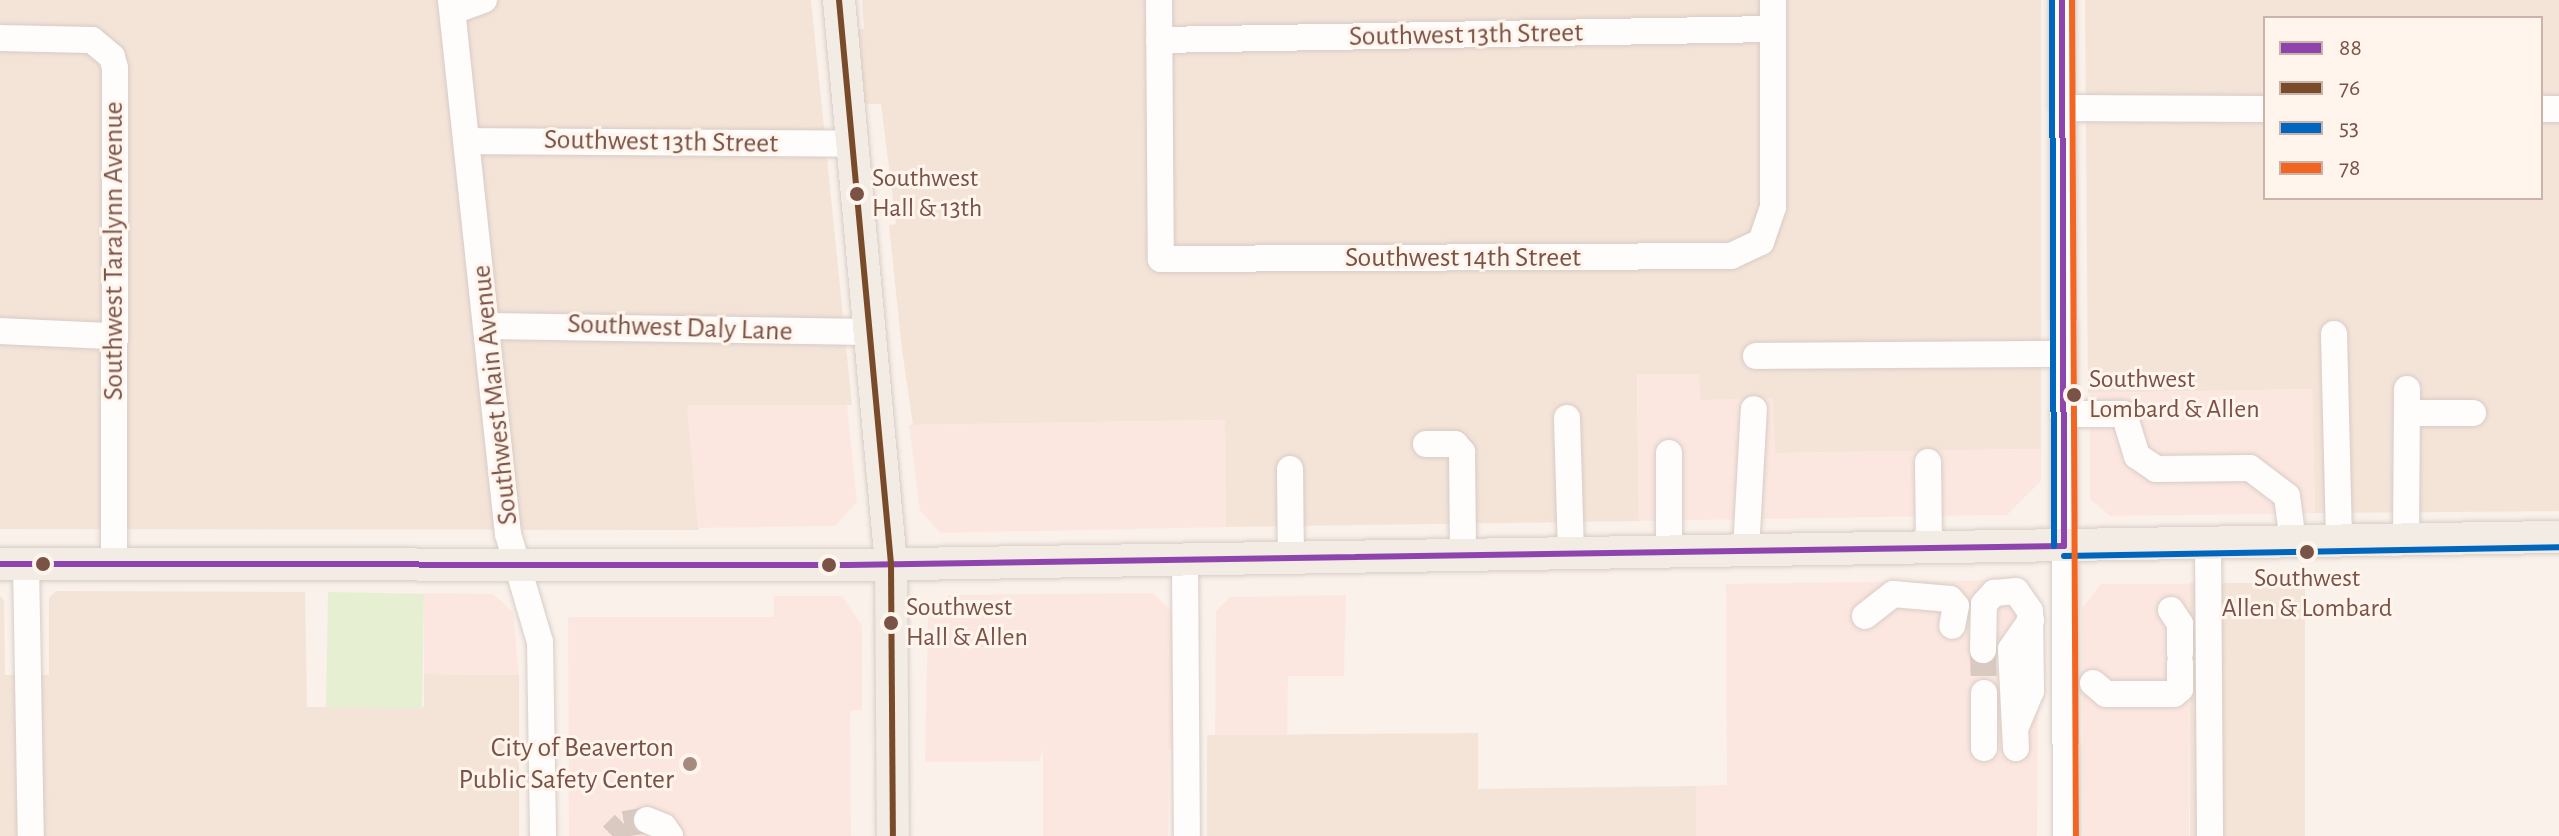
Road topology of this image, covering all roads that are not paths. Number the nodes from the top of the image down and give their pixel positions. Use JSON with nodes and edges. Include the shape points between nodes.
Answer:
{"nodes":[{"id":1,"x":484,"y":0,"type":"edge"},
{"id":2,"x":839,"y":0,"type":"edge"},
{"id":3,"x":1159,"y":0,"type":"edge"},
{"id":4,"x":1773,"y":0,"type":"edge"},
{"id":5,"x":2062,"y":0,"type":"edge"},
{"id":6,"x":452,"y":6,"type":"edge"},
{"id":7,"x":1773,"y":29,"type":"junction"},
{"id":8,"x":0,"y":38,"type":"edge"},
{"id":9,"x":1159,"y":40,"type":"junction"},
{"id":10,"x":2062,"y":108,"type":"junction"},
{"id":11,"x":2263,"y":109,"type":"edge"},
{"id":12,"x":469,"y":141,"type":"junction"},
{"id":13,"x":852,"y":144,"type":"junction"},
{"id":14,"x":487,"y":326,"type":"junction"},
{"id":15,"x":0,"y":331,"type":"edge"},
{"id":16,"x":872,"y":332,"type":"junction"},
{"id":17,"x":2334,"y":334,"type":"dead end"},
{"id":18,"x":112,"y":336,"type":"junction"},
{"id":19,"x":2062,"y":354,"type":"junction"},
{"id":20,"x":1756,"y":356,"type":"dead end"},
{"id":21,"x":1754,"y":409,"type":"dead end"},
{"id":22,"x":2473,"y":413,"type":"dead end"},
{"id":23,"x":2063,"y":414,"type":"junction"},
{"id":24,"x":1567,"y":418,"type":"dead end"},
{"id":25,"x":1426,"y":444,"type":"dead end"},
{"id":26,"x":1669,"y":453,"type":"dead end"},
{"id":27,"x":1928,"y":462,"type":"dead end"},
{"id":28,"x":1290,"y":469,"type":"dead end"},
{"id":29,"x":2559,"y":537,"type":"edge"},
{"id":30,"x":2406,"y":540,"type":"junction"},
{"id":31,"x":2339,"y":541,"type":"junction"},
{"id":32,"x":2293,"y":542,"type":"junction"},
{"id":33,"x":2208,"y":543,"type":"junction"},
{"id":34,"x":2064,"y":546,"type":"junction"},
{"id":35,"x":1929,"y":548,"type":"junction"},
{"id":36,"x":1746,"y":550,"type":"junction"},
{"id":37,"x":1669,"y":552,"type":"junction"},
{"id":38,"x":1571,"y":553,"type":"junction"},
{"id":39,"x":1463,"y":555,"type":"junction"},
{"id":40,"x":1291,"y":558,"type":"junction"},
{"id":41,"x":1185,"y":561,"type":"junction"},
{"id":42,"x":114,"y":563,"type":"junction"},
{"id":43,"x":13,"y":564,"type":"edge"},
{"id":44,"x":519,"y":564,"type":"junction"},
{"id":45,"x":891,"y":564,"type":"junction"},
{"id":46,"x":2171,"y":610,"type":"dead end"},
{"id":47,"x":1865,"y":616,"type":"dead end"},
{"id":48,"x":1952,"y":626,"type":"dead end"},
{"id":49,"x":2021,"y":633,"type":"junction"},
{"id":50,"x":1983,"y":650,"type":"tunnel mouth"},
{"id":51,"x":2093,"y":683,"type":"dead end"},
{"id":52,"x":1984,"y":693,"type":"tunnel mouth"},
{"id":53,"x":1984,"y":748,"type":"dead end"},
{"id":54,"x":647,"y":820,"type":"dead end"},
{"id":55,"x":31,"y":836,"type":"edge"},
{"id":56,"x":543,"y":836,"type":"edge"},
{"id":57,"x":670,"y":836,"type":"edge"},
{"id":58,"x":893,"y":836,"type":"edge"},
{"id":59,"x":1187,"y":836,"type":"edge"},
{"id":60,"x":2066,"y":836,"type":"edge"},
{"id":61,"x":2210,"y":836,"type":"edge"}],
"edges":[{"from":1,"to":6,"type":"street"},
{"from":2,"to":13,"type":"main road"},
{"from":3,"to":9,"type":"street"},
{"from":4,"to":7,"type":"street"},
{"from":5,"to":10,"type":"street"},
{"from":6,"to":12,"type":"street","name":"Southwest Main Avenue"},
{"from":7,"to":9,"type":"street","name":"Southwest 13th Street"},
{"from":7,"to":9,"type":"street","name":"Southwest 14th Street","via":[[1773,207],[1761,242],[1731,256],[1161,259]]},
{"from":8,"to":18,"type":"street","name":"Southwest Taralynn Avenue","via":[[92,40],[112,57]]},
{"from":10,"to":11,"type":"street"},
{"from":10,"to":19,"type":"street"},
{"from":12,"to":13,"type":"street","name":"Southwest 13th Street"},
{"from":12,"to":14,"type":"street","name":"Southwest Main Avenue"},
{"from":13,"to":16,"type":"main road"},
{"from":14,"to":16,"type":"street","name":"Southwest Daly Lane"},
{"from":14,"to":44,"type":"street","name":"Southwest Main Avenue","via":[[508,534]]},
{"from":15,"to":18,"type":"street"},
{"from":16,"to":45,"type":"main road"},
{"from":17,"to":31,"type":"street"},
{"from":18,"to":42,"type":"street","name":"Southwest Taralynn Avenue"},
{"from":19,"to":20,"type":"street"},
{"from":19,"to":23,"type":"street"},
{"from":21,"to":36,"type":"street"},
{"from":22,"to":30,"type":"street","via":[[2407,401]]},
{"from":23,"to":32,"type":"street","via":[[2124,414],[2137,456],[2156,469],[2250,468],[2291,504]]},
{"from":23,"to":34,"type":"street"},
{"from":24,"to":38,"type":"street"},
{"from":25,"to":39,"type":"street","via":[[1455,444],[1462,452]]},
{"from":26,"to":37,"type":"street"},
{"from":27,"to":35,"type":"street"},
{"from":28,"to":40,"type":"street"},
{"from":29,"to":30,"type":"main road"},
{"from":30,"to":31,"type":"main road"},
{"from":31,"to":32,"type":"main road"},
{"from":32,"to":33,"type":"main road"},
{"from":33,"to":34,"type":"main road"},
{"from":33,"to":61,"type":"street"},
{"from":34,"to":35,"type":"main road"},
{"from":34,"to":60,"type":"street"},
{"from":35,"to":36,"type":"main road"},
{"from":36,"to":37,"type":"main road"},
{"from":37,"to":38,"type":"main road"},
{"from":38,"to":39,"type":"main road"},
{"from":39,"to":40,"type":"main road"},
{"from":40,"to":41,"type":"main road"},
{"from":41,"to":45,"type":"main road"},
{"from":41,"to":59,"type":"street"},
{"from":42,"to":43,"type":"main road"},
{"from":42,"to":44,"type":"main road"},
{"from":43,"to":55,"type":"street"},
{"from":44,"to":45,"type":"main road"},
{"from":44,"to":56,"type":"street","name":"Southwest Main Avenue","via":[[541,653]]},
{"from":45,"to":58,"type":"main road"},
{"from":46,"to":51,"type":"street","via":[[2180,624],[2180,689],[2174,694],[2106,694]]},
{"from":47,"to":48,"type":"street","via":[[1893,594],[1950,599],[1956,606]]},
{"from":49,"to":49,"type":"street","via":[[2018,729],[2031,691]]},
{"from":49,"to":50,"type":"street","via":[[2027,603],[2016,591],[1994,593],[1982,611]]},
{"from":52,"to":53,"type":"street"},
{"from":54,"to":57,"type":"street"}]}
